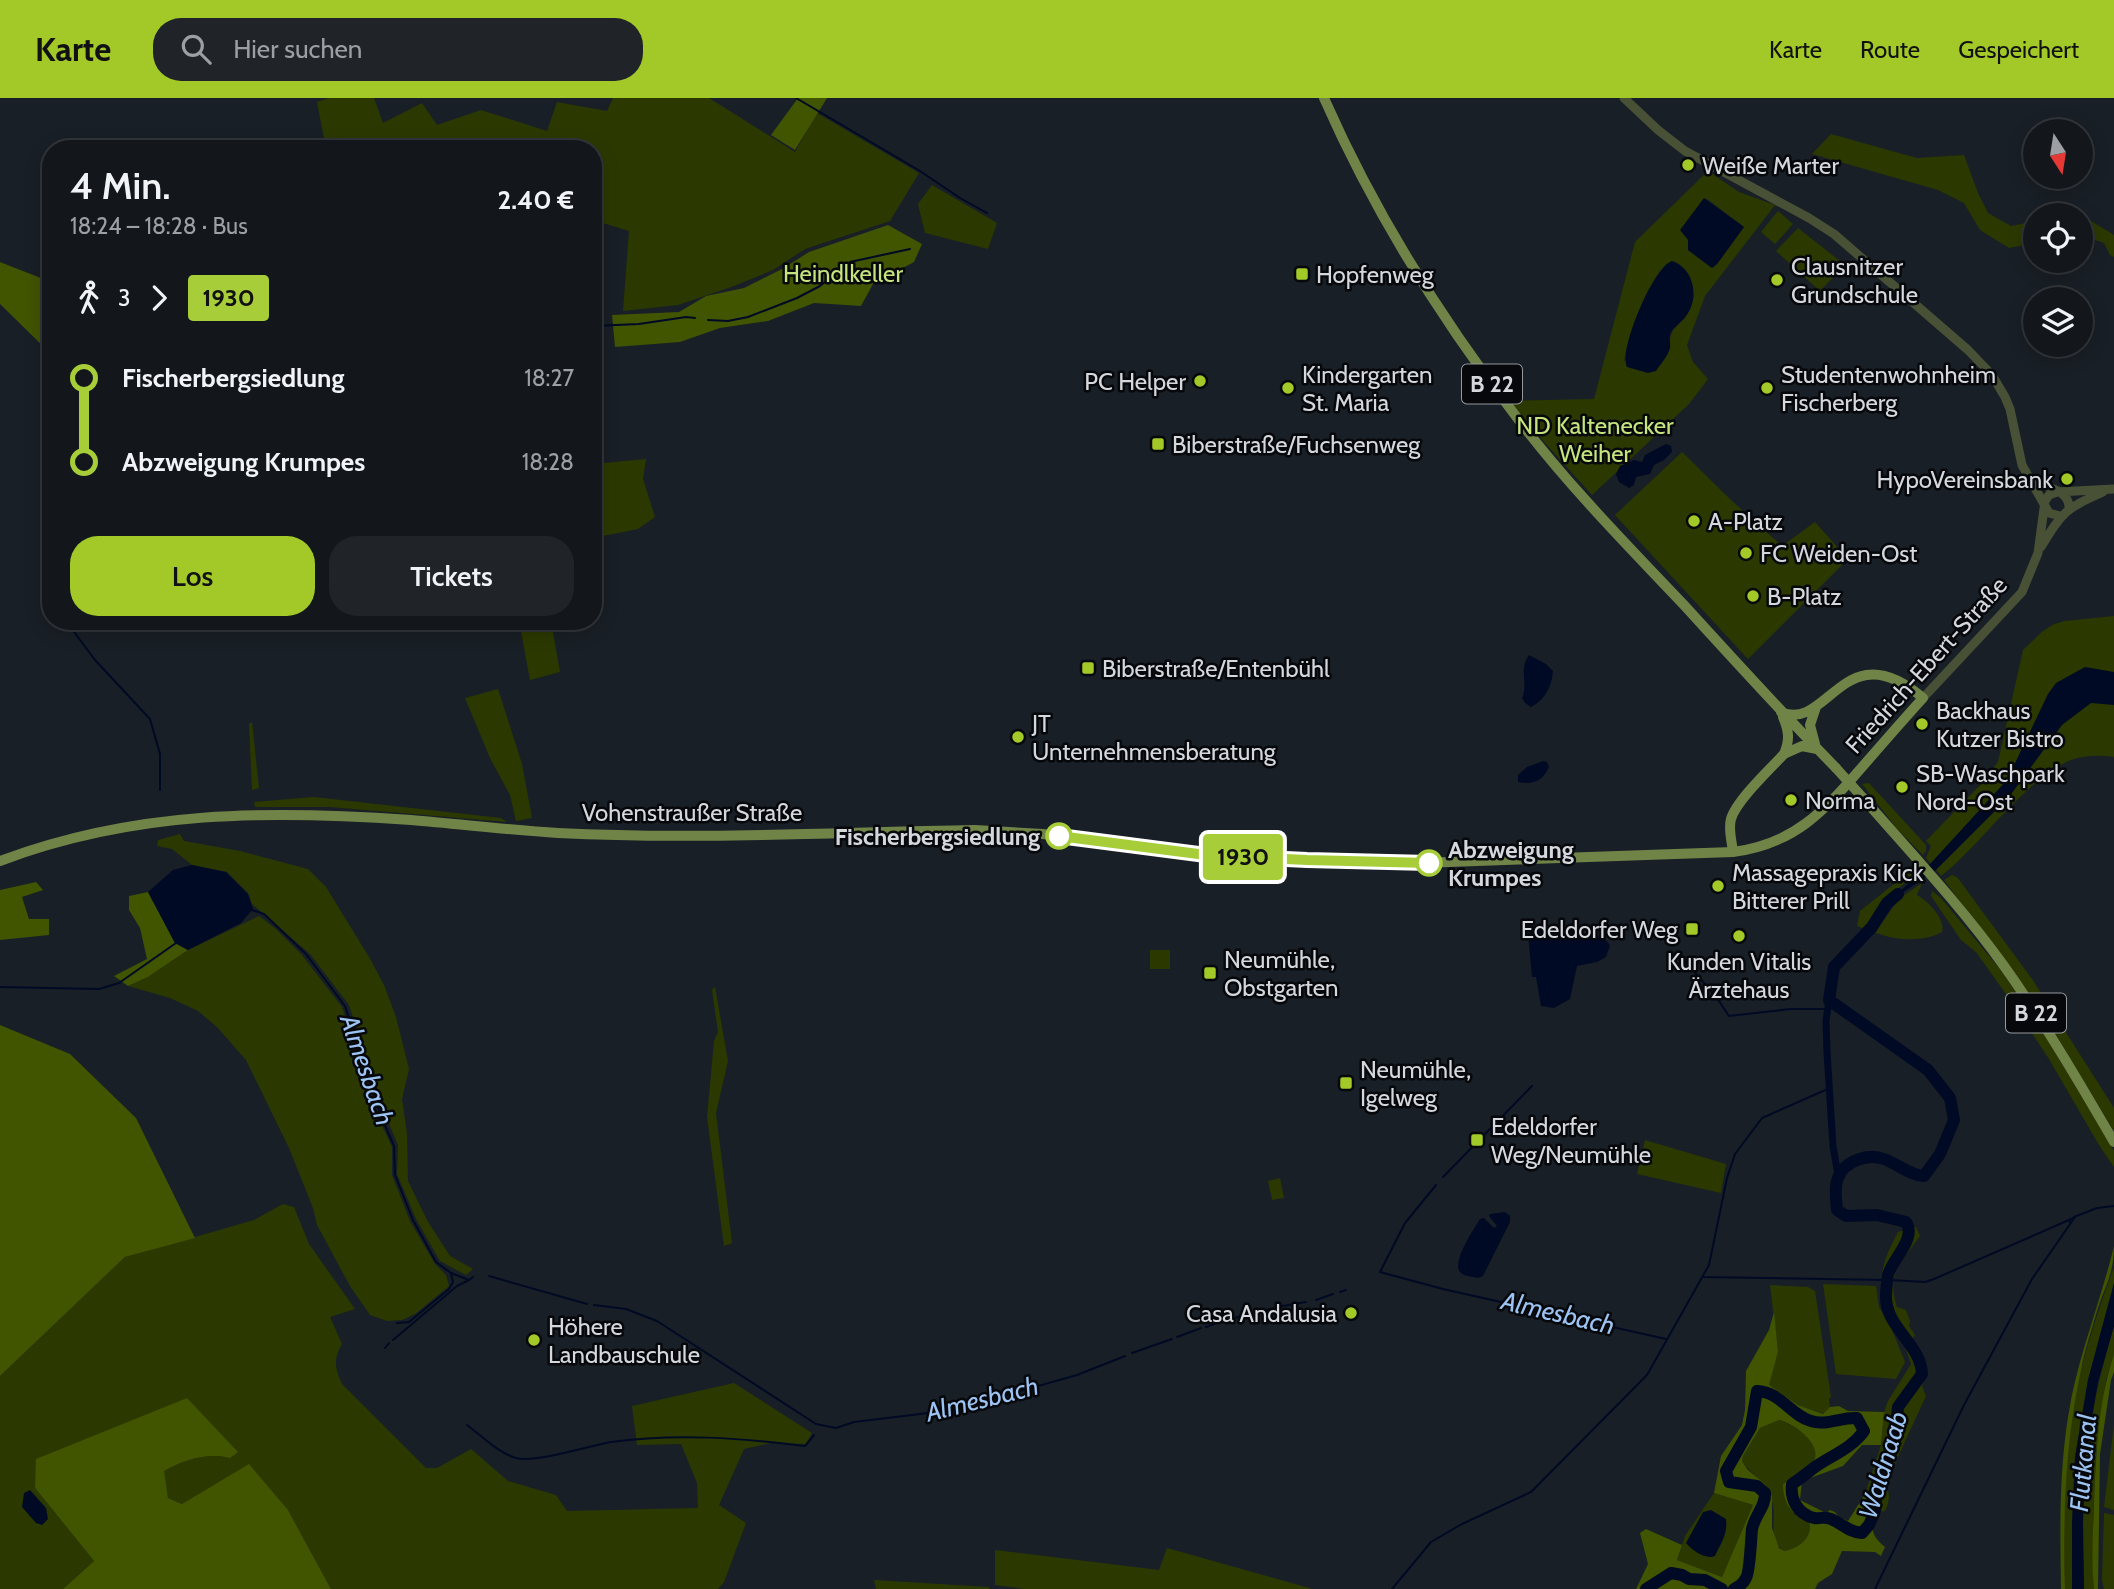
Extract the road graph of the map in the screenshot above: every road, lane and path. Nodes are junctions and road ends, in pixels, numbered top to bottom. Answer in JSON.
{"nodes":[{"id":1,"x":1324,"y":98,"type":"edge"},
{"id":2,"x":1624,"y":98,"type":"edge"},
{"id":3,"x":2032,"y":481,"type":"junction"},
{"id":4,"x":2111,"y":489,"type":"edge"},
{"id":5,"x":2057,"y":492,"type":"junction"},
{"id":6,"x":2045,"y":505,"type":"junction"},
{"id":7,"x":2069,"y":507,"type":"junction"},
{"id":8,"x":2060,"y":516,"type":"junction"},
{"id":9,"x":2038,"y":553,"type":"junction"},
{"id":10,"x":1923,"y":698,"type":"junction"},
{"id":11,"x":1816,"y":707,"type":"junction"},
{"id":12,"x":1780,"y":712,"type":"junction"},
{"id":13,"x":1817,"y":749,"type":"junction"},
{"id":14,"x":1784,"y":754,"type":"junction"},
{"id":15,"x":1835,"y":798,"type":"joint"},
{"id":16,"x":1733,"y":852,"type":"junction"},
{"id":17,"x":0,"y":861,"type":"edge"},
{"id":18,"x":2114,"y":1142,"type":"edge"}],
"edges":[{"from":1,"to":12,"type":"main road","number":"B 22"},
{"from":2,"to":3,"type":"street"},
{"from":3,"to":5,"type":"street"},
{"from":3,"to":6,"type":"street"},
{"from":4,"to":5,"type":"street","name":"Friedrich-Ebert-Straße"},
{"from":4,"to":7,"type":"street","name":"Friedrich-Ebert-Straße"},
{"from":5,"to":6,"type":"street"},
{"from":5,"to":7,"type":"street"},
{"from":6,"to":8,"type":"street"},
{"from":6,"to":9,"type":"street","name":"Friedrich-Ebert-Straße"},
{"from":7,"to":8,"type":"street","name":"Friedrich-Ebert-Straße"},
{"from":8,"to":9,"type":"street","name":"Friedrich-Ebert-Straße"},
{"from":9,"to":10,"type":"street","name":"Friedrich-Ebert-Straße"},
{"from":10,"to":11,"type":"main road"},
{"from":10,"to":15,"type":"main road","name":"Friedrich-Ebert-Straße"},
{"from":11,"to":12,"type":"main road"},
{"from":11,"to":13,"type":"main road"},
{"from":12,"to":13,"type":"main road","number":"B 22"},
{"from":12,"to":14,"type":"main road"},
{"from":13,"to":14,"type":"main road"},
{"from":13,"to":18,"type":"main road","number":"B 22","bridge":true},
{"from":14,"to":16,"type":"main road"},
{"from":15,"to":16,"type":"main road","name":"Vohenstraußer Straße"},
{"from":16,"to":17,"type":"main road","name":"Vohenstraußer Straße"}]}
